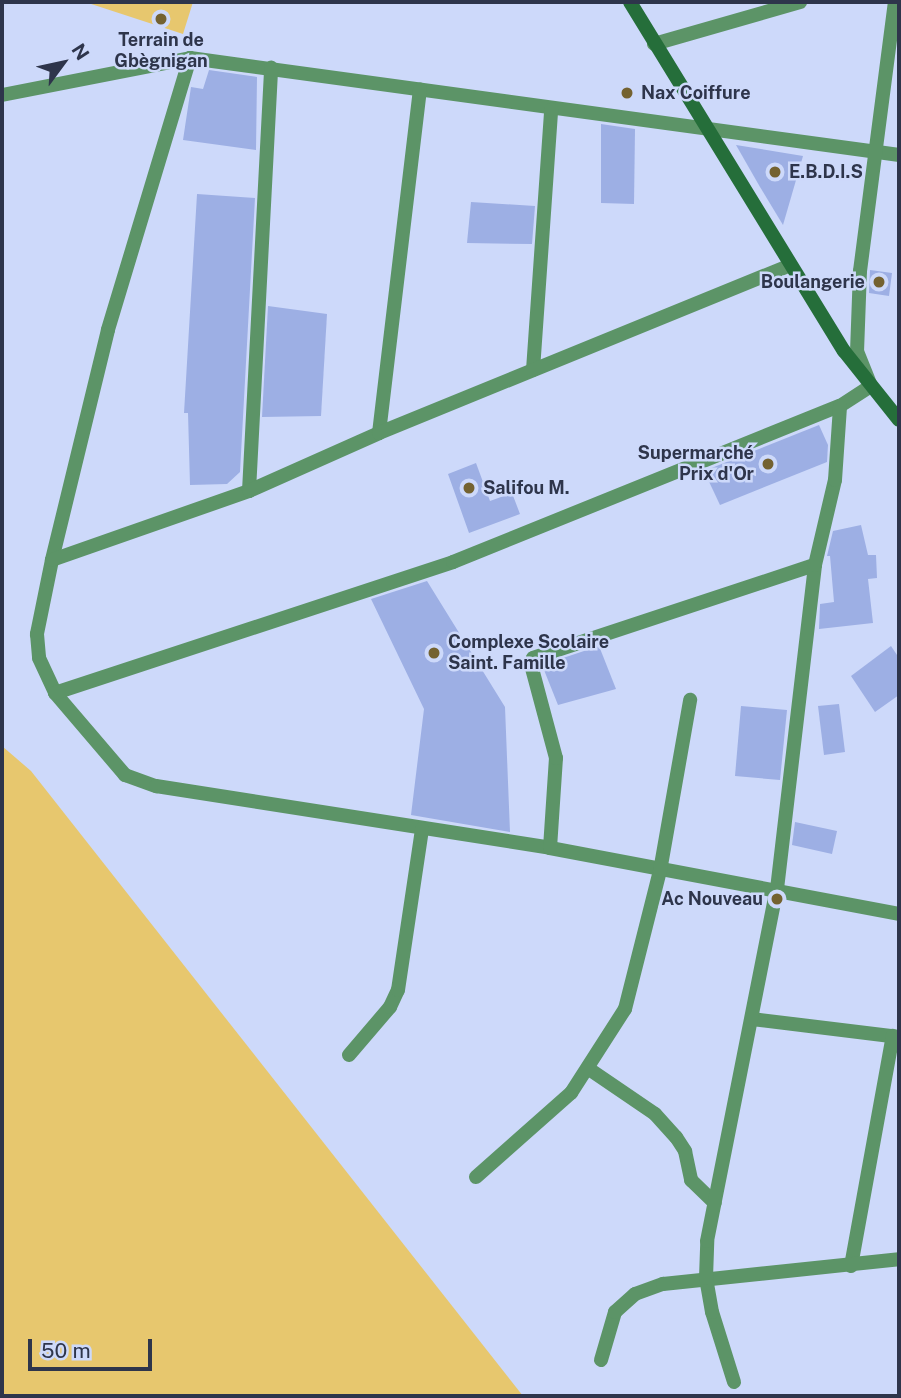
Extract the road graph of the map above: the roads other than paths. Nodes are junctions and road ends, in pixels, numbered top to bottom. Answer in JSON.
{"nodes":[{"id":1,"x":630,"y":2,"type":"edge"},
{"id":2,"x":800,"y":2,"type":"edge"},
{"id":3,"x":895,"y":2,"type":"edge"},
{"id":4,"x":654,"y":44,"type":"junction"},
{"id":5,"x":190,"y":58,"type":"junction"},
{"id":6,"x":271,"y":68,"type":"junction"},
{"id":7,"x":420,"y":89,"type":"junction"},
{"id":8,"x":2,"y":95,"type":"edge"},
{"id":9,"x":551,"y":110,"type":"junction"},
{"id":10,"x":702,"y":124,"type":"junction"},
{"id":11,"x":879,"y":152,"type":"junction"},
{"id":12,"x":899,"y":155,"type":"edge"},
{"id":13,"x":789,"y":265,"type":"junction"},
{"id":14,"x":533,"y":370,"type":"junction"},
{"id":15,"x":871,"y":386,"type":"junction"},
{"id":16,"x":840,"y":405,"type":"junction"},
{"id":17,"x":899,"y":420,"type":"edge"},
{"id":18,"x":379,"y":433,"type":"junction"},
{"id":19,"x":249,"y":491,"type":"junction"},
{"id":20,"x":52,"y":560,"type":"junction"},
{"id":21,"x":815,"y":565,"type":"junction"},
{"id":22,"x":55,"y":693,"type":"junction"},
{"id":23,"x":691,"y":700,"type":"dead end"},
{"id":24,"x":422,"y":829,"type":"junction"},
{"id":25,"x":550,"y":848,"type":"junction"},
{"id":26,"x":660,"y":871,"type":"junction"},
{"id":27,"x":777,"y":888,"type":"junction"},
{"id":28,"x":899,"y":914,"type":"edge"},
{"id":29,"x":752,"y":1019,"type":"junction"},
{"id":30,"x":896,"y":1036,"type":"edge"},
{"id":31,"x":349,"y":1055,"type":"dead end"},
{"id":32,"x":589,"y":1069,"type":"junction"},
{"id":33,"x":476,"y":1177,"type":"dead end"},
{"id":34,"x":715,"y":1203,"type":"junction"},
{"id":35,"x":899,"y":1259,"type":"edge"},
{"id":36,"x":851,"y":1265,"type":"junction"},
{"id":37,"x":706,"y":1278,"type":"junction"},
{"id":38,"x":601,"y":1360,"type":"dead end"},
{"id":39,"x":734,"y":1382,"type":"dead end"}],
"edges":[{"from":1,"to":4,"type":"main road"},
{"from":2,"to":4,"type":"street"},
{"from":3,"to":11,"type":"street"},
{"from":4,"to":10,"type":"main road"},
{"from":5,"to":6,"type":"street"},
{"from":5,"to":8,"type":"street"},
{"from":5,"to":20,"type":"street"},
{"from":6,"to":7,"type":"street"},
{"from":6,"to":19,"type":"street"},
{"from":7,"to":9,"type":"street"},
{"from":7,"to":18,"type":"street"},
{"from":9,"to":10,"type":"street"},
{"from":9,"to":14,"type":"street"},
{"from":10,"to":11,"type":"street"},
{"from":10,"to":13,"type":"main road"},
{"from":11,"to":12,"type":"street"},
{"from":11,"to":15,"type":"street"},
{"from":13,"to":14,"type":"street"},
{"from":13,"to":15,"type":"main road"},
{"from":14,"to":18,"type":"street"},
{"from":15,"to":16,"type":"street"},
{"from":15,"to":17,"type":"main road"},
{"from":16,"to":21,"type":"street"},
{"from":16,"to":22,"type":"street"},
{"from":18,"to":19,"type":"street"},
{"from":19,"to":20,"type":"street"},
{"from":20,"to":22,"type":"street"},
{"from":21,"to":25,"type":"street"},
{"from":21,"to":27,"type":"street"},
{"from":22,"to":24,"type":"street"},
{"from":23,"to":26,"type":"street"},
{"from":24,"to":25,"type":"street"},
{"from":24,"to":31,"type":"street"},
{"from":25,"to":26,"type":"street"},
{"from":26,"to":27,"type":"street"},
{"from":26,"to":32,"type":"street"},
{"from":27,"to":28,"type":"street"},
{"from":27,"to":29,"type":"street"},
{"from":29,"to":30,"type":"street"},
{"from":29,"to":34,"type":"street"},
{"from":30,"to":36,"type":"street"},
{"from":32,"to":33,"type":"street"},
{"from":32,"to":34,"type":"street"},
{"from":34,"to":37,"type":"street"},
{"from":35,"to":36,"type":"street"},
{"from":36,"to":37,"type":"street"},
{"from":37,"to":38,"type":"street"},
{"from":37,"to":39,"type":"street"}]}
